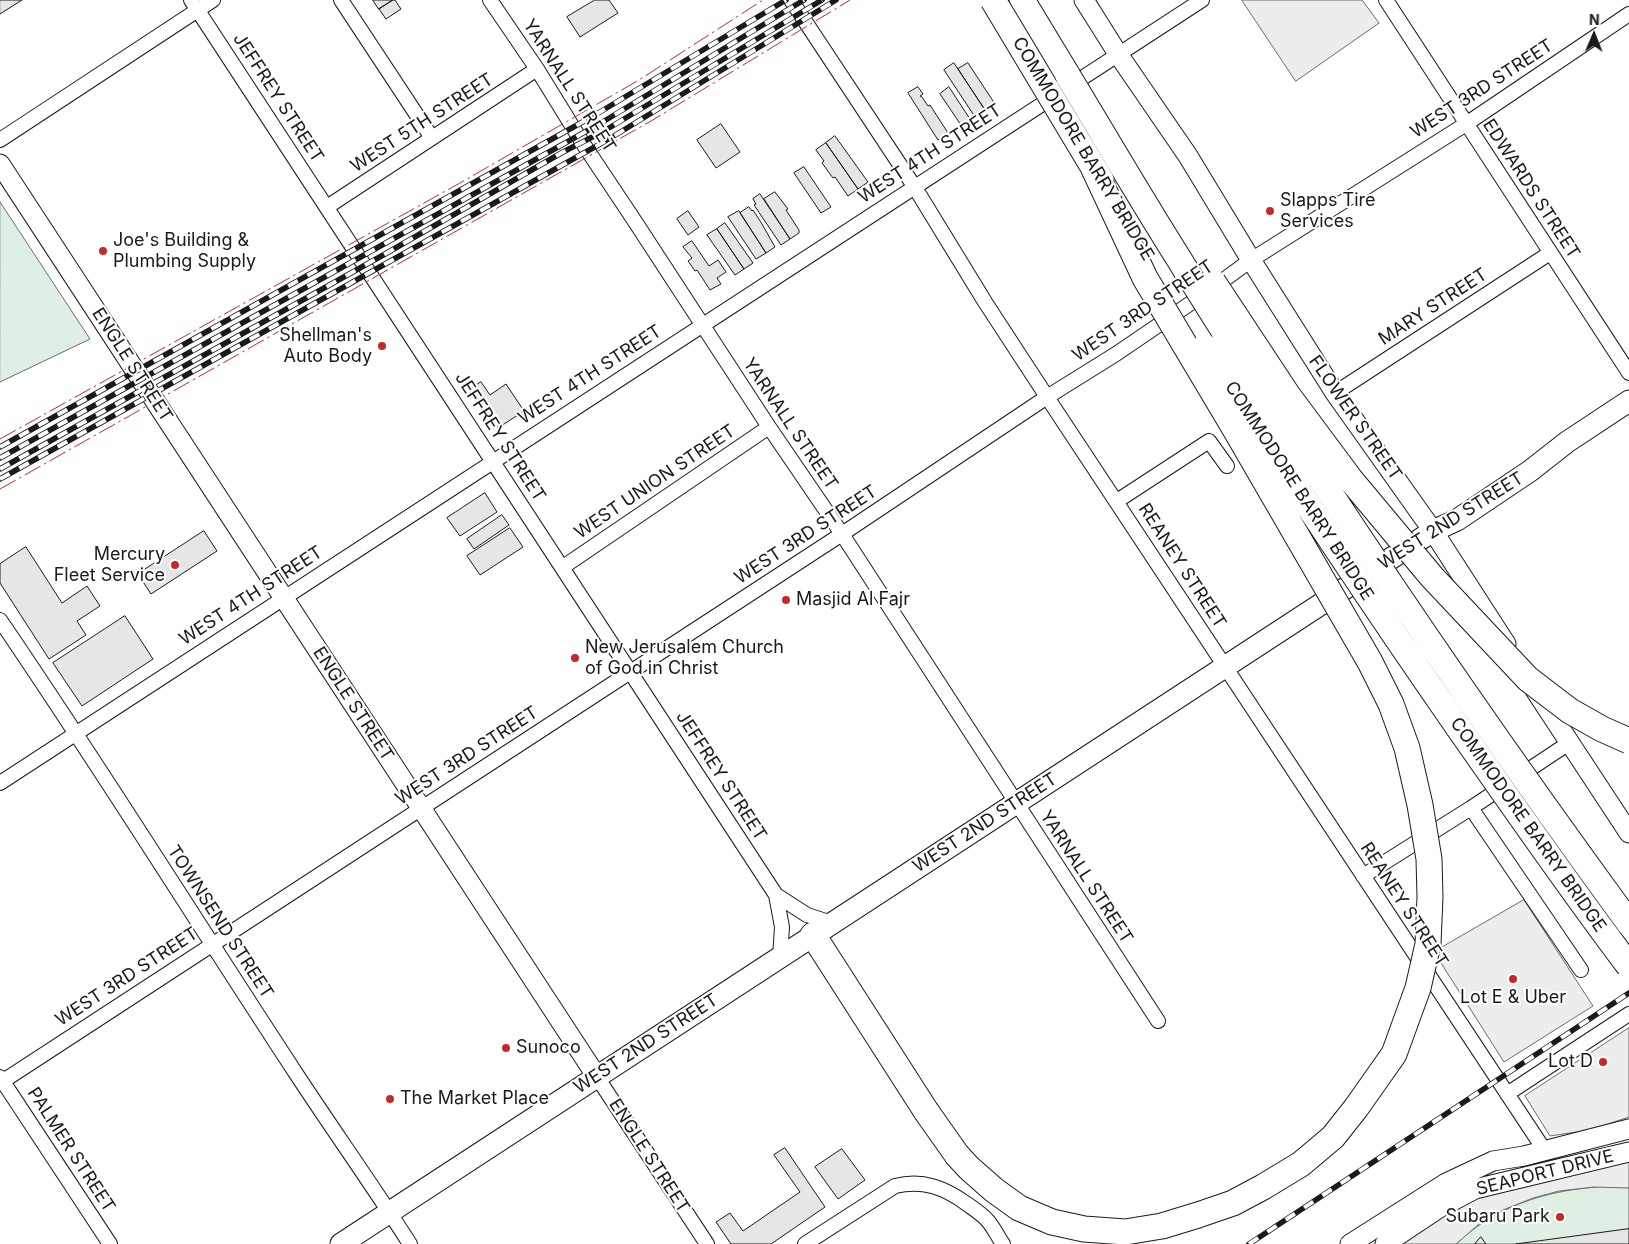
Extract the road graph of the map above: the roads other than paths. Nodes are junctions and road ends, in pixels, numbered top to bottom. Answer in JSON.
{"nodes":[{"id":1,"x":213,"y":0,"type":"edge"},
{"id":2,"x":341,"y":0,"type":"edge"},
{"id":3,"x":490,"y":0,"type":"edge"},
{"id":4,"x":791,"y":0,"type":"edge"},
{"id":5,"x":993,"y":0,"type":"edge"},
{"id":6,"x":1022,"y":0,"type":"edge"},
{"id":7,"x":1084,"y":0,"type":"edge"},
{"id":8,"x":1202,"y":0,"type":"edge"},
{"id":9,"x":1386,"y":0,"type":"edge"},
{"id":10,"x":195,"y":5,"type":"edge"},
{"id":11,"x":1629,"y":14,"type":"edge"},
{"id":12,"x":1118,"y":54,"type":"junction"},
{"id":13,"x":537,"y":69,"type":"junction"},
{"id":14,"x":1068,"y":76,"type":"junction"},
{"id":15,"x":1466,"y":124,"type":"junction"},
{"id":16,"x":432,"y":138,"type":"junction"},
{"id":17,"x":0,"y":140,"type":"edge"},
{"id":18,"x":0,"y":164,"type":"edge"},
{"id":19,"x":1093,"y":167,"type":"junction"},
{"id":20,"x":914,"y":186,"type":"junction"},
{"id":21,"x":327,"y":207,"type":"junction"},
{"id":22,"x":1550,"y":253,"type":"junction"},
{"id":23,"x":1251,"y":260,"type":"junction"},
{"id":24,"x":702,"y":325,"type":"junction"},
{"id":25,"x":1629,"y":373,"type":"edge"},
{"id":26,"x":1336,"y":393,"type":"junction"},
{"id":27,"x":1047,"y":397,"type":"junction"},
{"id":28,"x":1629,"y":401,"type":"edge"},
{"id":29,"x":769,"y":427,"type":"junction"},
{"id":30,"x":493,"y":461,"type":"junction"},
{"id":31,"x":1227,"y":466,"type":"dead end"},
{"id":32,"x":1117,"y":502,"type":"junction"},
{"id":33,"x":1434,"y":531,"type":"junction"},
{"id":34,"x":842,"y":534,"type":"junction"},
{"id":35,"x":563,"y":567,"type":"junction"},
{"id":36,"x":284,"y":598,"type":"junction"},
{"id":37,"x":0,"y":620,"type":"edge"},
{"id":38,"x":1226,"y":667,"type":"junction"},
{"id":39,"x":631,"y":672,"type":"junction"},
{"id":40,"x":77,"y":732,"type":"junction"},
{"id":41,"x":1629,"y":741,"type":"edge"},
{"id":42,"x":1569,"y":743,"type":"junction"},
{"id":43,"x":0,"y":783,"type":"edge"},
{"id":44,"x":1016,"y":803,"type":"junction"},
{"id":45,"x":421,"y":808,"type":"junction"},
{"id":46,"x":1471,"y":808,"type":"junction"},
{"id":47,"x":1629,"y":833,"type":"edge"},
{"id":48,"x":1363,"y":876,"type":"junction"},
{"id":49,"x":776,"y":894,"type":"junction"},
{"id":50,"x":1629,"y":922,"type":"edge"},
{"id":51,"x":822,"y":929,"type":"junction"},
{"id":52,"x":213,"y":944,"type":"junction"},
{"id":53,"x":780,"y":957,"type":"junction"},
{"id":54,"x":1629,"y":966,"type":"edge"},
{"id":55,"x":1581,"y":970,"type":"dead end"},
{"id":56,"x":1629,"y":1014,"type":"edge"},
{"id":57,"x":1158,"y":1021,"type":"dead end"},
{"id":58,"x":597,"y":1077,"type":"junction"},
{"id":59,"x":1,"y":1080,"type":"edge"},
{"id":60,"x":1506,"y":1094,"type":"junction"},
{"id":61,"x":1629,"y":1129,"type":"edge"},
{"id":62,"x":1545,"y":1151,"type":"junction"},
{"id":63,"x":1629,"y":1152,"type":"edge"},
{"id":64,"x":390,"y":1212,"type":"junction"},
{"id":65,"x":110,"y":1244,"type":"edge"},
{"id":66,"x":341,"y":1244,"type":"edge"},
{"id":67,"x":410,"y":1244,"type":"edge"},
{"id":68,"x":707,"y":1244,"type":"edge"},
{"id":69,"x":806,"y":1244,"type":"edge"},
{"id":70,"x":1003,"y":1244,"type":"edge"},
{"id":71,"x":1350,"y":1244,"type":"edge"},
{"id":72,"x":1385,"y":1244,"type":"edge"}],
"edges":[{"from":1,"to":10,"type":"street"},
{"from":2,"to":16,"type":"street"},
{"from":3,"to":13,"type":"street","name":"YARNALL STREET"},
{"from":4,"to":20,"type":"street","name":"REANEY STREET"},
{"from":5,"to":19,"type":"highway","name":"COMMODORE BARRY BRIDGE","bridge":true},
{"from":6,"to":14,"type":"highway","name":"COMMODORE BARRY BRIDGE"},
{"from":7,"to":12,"type":"street","name":"FLOWER STREET"},
{"from":8,"to":12,"type":"street","name":"WEST 4TH STREET"},
{"from":9,"to":15,"type":"street","name":"EDWARDS STREET"},
{"from":10,"to":17,"type":"street"},
{"from":10,"to":21,"type":"street","name":"JEFFREY STREET"},
{"from":11,"to":15,"type":"street","name":"WEST 3RD STREET"},
{"from":12,"to":20,"type":"street","name":"WEST 4TH STREET"},
{"from":12,"to":23,"type":"street","name":"FLOWER STREET"},
{"from":13,"to":16,"type":"street","name":"WEST 5TH STREET"},
{"from":13,"to":24,"type":"street","name":"YARNALL STREET"},
{"from":14,"to":41,"type":"highway","bridge":true},
{"from":14,"to":50,"type":"highway","name":"COMMODORE BARRY BRIDGE","bridge":true},
{"from":15,"to":22,"type":"street","name":"EDWARDS STREET"},
{"from":15,"to":23,"type":"street","name":"WEST 3RD STREET"},
{"from":16,"to":21,"type":"street","name":"WEST 5TH STREET"},
{"from":18,"to":36,"type":"street","name":"ENGLE STREET"},
{"from":19,"to":51,"type":"highway","bridge":true},
{"from":19,"to":54,"type":"highway","name":"COMMODORE BARRY BRIDGE","bridge":true},
{"from":20,"to":24,"type":"street","name":"WEST 4TH STREET"},
{"from":20,"to":27,"type":"street","name":"REANEY STREET"},
{"from":21,"to":30,"type":"street","name":"JEFFREY STREET"},
{"from":22,"to":25,"type":"street","name":"EDWARDS STREET"},
{"from":22,"to":26,"type":"street","name":"MARY STREET"},
{"from":23,"to":26,"type":"street","name":"FLOWER STREET"},
{"from":23,"to":27,"type":"street","name":"WEST 3RD STREET"},
{"from":24,"to":29,"type":"street","name":"YARNALL STREET"},
{"from":24,"to":30,"type":"street","name":"WEST 4TH STREET"},
{"from":26,"to":33,"type":"street","name":"FLOWER STREET"},
{"from":27,"to":32,"type":"street","name":"REANEY STREET"},
{"from":27,"to":34,"type":"street","name":"WEST 3RD STREET"},
{"from":28,"to":33,"type":"main road","name":"WEST 2ND STREET"},
{"from":29,"to":34,"type":"street","name":"YARNALL STREET"},
{"from":29,"to":35,"type":"street","name":"WEST UNION STREET"},
{"from":30,"to":35,"type":"street","name":"JEFFREY STREET"},
{"from":30,"to":36,"type":"street","name":"WEST 4TH STREET"},
{"from":31,"to":32,"type":"street"},
{"from":32,"to":38,"type":"street","name":"REANEY STREET"},
{"from":33,"to":38,"type":"main road","name":"WEST 2ND STREET"},
{"from":33,"to":42,"type":"street","name":"FLOWER STREET"},
{"from":34,"to":39,"type":"street","name":"WEST 3RD STREET"},
{"from":34,"to":44,"type":"street","name":"YARNALL STREET"},
{"from":35,"to":39,"type":"street","name":"JEFFREY STREET"},
{"from":36,"to":40,"type":"street","name":"WEST 4TH STREET"},
{"from":36,"to":45,"type":"street","name":"ENGLE STREET"},
{"from":37,"to":40,"type":"street","name":"TOWNSEND STREET"},
{"from":38,"to":44,"type":"main road","name":"WEST 2ND STREET"},
{"from":38,"to":48,"type":"street","name":"REANEY STREET"},
{"from":39,"to":45,"type":"street","name":"WEST 3RD STREET"},
{"from":39,"to":49,"type":"street","name":"JEFFREY STREET"},
{"from":40,"to":43,"type":"street","name":"WEST 4TH STREET"},
{"from":40,"to":52,"type":"street","name":"TOWNSEND STREET"},
{"from":42,"to":46,"type":"street"},
{"from":42,"to":47,"type":"street","name":"FLOWER STREET"},
{"from":44,"to":51,"type":"main road","name":"WEST 2ND STREET"},
{"from":44,"to":57,"type":"street","name":"YARNALL STREET"},
{"from":45,"to":52,"type":"street","name":"WEST 3RD STREET"},
{"from":45,"to":58,"type":"street","name":"ENGLE STREET"},
{"from":46,"to":48,"type":"street"},
{"from":46,"to":55,"type":"street"},
{"from":48,"to":60,"type":"street","name":"REANEY STREET"},
{"from":49,"to":51,"type":"street"},
{"from":49,"to":53,"type":"street"},
{"from":51,"to":53,"type":"main road","name":"WEST 2ND STREET"},
{"from":52,"to":59,"type":"street","name":"WEST 3RD STREET"},
{"from":52,"to":64,"type":"street","name":"TOWNSEND STREET"},
{"from":53,"to":58,"type":"main road","name":"WEST 2ND STREET"},
{"from":56,"to":60,"type":"street"},
{"from":58,"to":64,"type":"main road","name":"WEST 2ND STREET"},
{"from":58,"to":68,"type":"street","name":"ENGLE STREET"},
{"from":59,"to":65,"type":"street","name":"PALMER STREET"},
{"from":60,"to":62,"type":"street","name":"REANEY STREET"},
{"from":61,"to":62,"type":"street","name":"SEAPORT DRIVE"},
{"from":62,"to":71,"type":"street","name":"SEAPORT DRIVE"},
{"from":63,"to":72,"type":"street","name":"SEAPORT DRIVE"},
{"from":64,"to":66,"type":"main road","name":"WEST 2ND STREET"},
{"from":64,"to":67,"type":"street","name":"TOWNSEND STREET"},
{"from":69,"to":70,"type":"street"}]}
